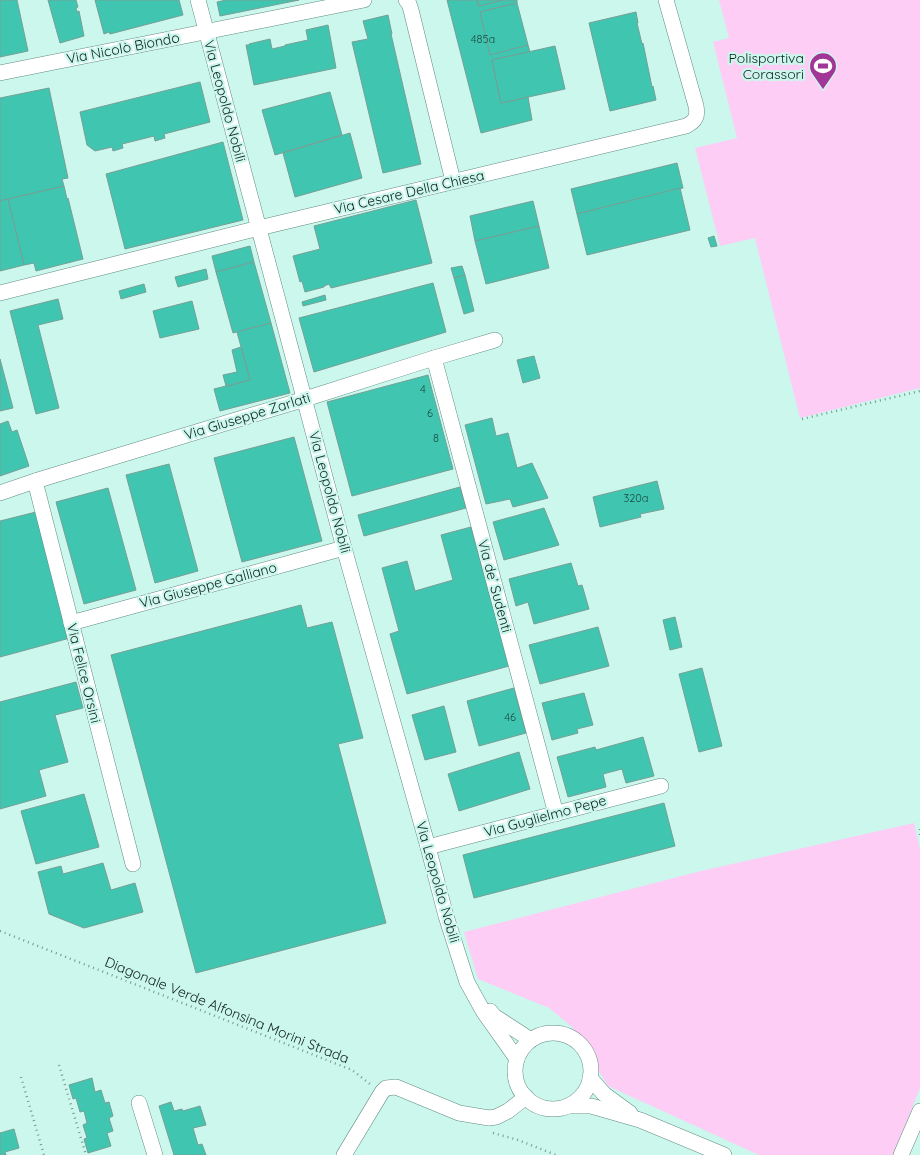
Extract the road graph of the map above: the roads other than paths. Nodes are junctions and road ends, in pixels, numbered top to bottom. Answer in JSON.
{"nodes":[{"id":1,"x":198,"y":0,"type":"edge"},
{"id":2,"x":364,"y":0,"type":"edge"},
{"id":3,"x":406,"y":0,"type":"edge"},
{"id":4,"x":666,"y":0,"type":"edge"},
{"id":5,"x":206,"y":32,"type":"junction"},
{"id":6,"x":0,"y":73,"type":"edge"},
{"id":7,"x":453,"y":182,"type":"junction"},
{"id":8,"x":259,"y":228,"type":"junction"},
{"id":9,"x":0,"y":293,"type":"edge"},
{"id":10,"x":495,"y":340,"type":"dead end"},
{"id":11,"x":434,"y":358,"type":"junction"},
{"id":12,"x":305,"y":399,"type":"junction"},
{"id":13,"x":35,"y":481,"type":"junction"},
{"id":14,"x":0,"y":493,"type":"edge"},
{"id":15,"x":344,"y":548,"type":"junction"},
{"id":16,"x":72,"y":623,"type":"junction"},
{"id":17,"x":661,"y":786,"type":"dead end"},
{"id":18,"x":556,"y":814,"type":"junction"},
{"id":19,"x":428,"y":847,"type":"junction"},
{"id":20,"x":133,"y":864,"type":"dead end"},
{"id":21,"x":467,"y":982,"type":"junction"},
{"id":22,"x":531,"y":1040,"type":"junction"},
{"id":23,"x":517,"y":1059,"type":"junction"},
{"id":24,"x":590,"y":1078,"type":"junction"},
{"id":25,"x":526,"y":1097,"type":"junction"},
{"id":26,"x":139,"y":1103,"type":"dead end"},
{"id":27,"x":568,"y":1106,"type":"junction"},
{"id":28,"x":920,"y":1111,"type":"edge"},
{"id":29,"x":640,"y":1120,"type":"junction"},
{"id":30,"x":155,"y":1155,"type":"edge"},
{"id":31,"x":344,"y":1155,"type":"edge"},
{"id":32,"x":724,"y":1155,"type":"edge"},
{"id":33,"x":901,"y":1155,"type":"edge"}],
"edges":[{"from":1,"to":5,"type":"street","name":"Via Leopoldo Nobili"},
{"from":2,"to":5,"type":"street","name":"Via Nicolò Biondo"},
{"from":3,"to":7,"type":"street"},
{"from":4,"to":7,"type":"street","name":"Via Cesare Della Chiesa"},
{"from":5,"to":6,"type":"street","name":"Via Nicolò Biondo"},
{"from":5,"to":8,"type":"street","name":"Via Leopoldo Nobili"},
{"from":7,"to":8,"type":"street","name":"Via Cesare Della Chiesa"},
{"from":8,"to":9,"type":"street","name":"Via Cesare Della Chiesa"},
{"from":8,"to":12,"type":"street","name":"Via Leopoldo Nobili"},
{"from":10,"to":11,"type":"street","name":"Via Giuseppe Zarlati"},
{"from":11,"to":12,"type":"street","name":"Via Giuseppe Zarlati"},
{"from":11,"to":18,"type":"street","name":"Via de’ Sudenti"},
{"from":12,"to":13,"type":"street","name":"Via Giuseppe Zarlati"},
{"from":12,"to":15,"type":"street","name":"Via Leopoldo Nobili"},
{"from":13,"to":14,"type":"street","name":"Via Giuseppe Zarlati"},
{"from":13,"to":16,"type":"street","name":"Via Felice Orsini"},
{"from":15,"to":16,"type":"street","name":"Via Giuseppe Galliano"},
{"from":15,"to":19,"type":"street","name":"Via Leopoldo Nobili"},
{"from":16,"to":20,"type":"street","name":"Via Felice Orsini"},
{"from":17,"to":18,"type":"street","name":"Via Guglielmo Pepe"},
{"from":18,"to":19,"type":"street","name":"Via Guglielmo Pepe"},
{"from":19,"to":21,"type":"street","name":"Via Leopoldo Nobili"},
{"from":21,"to":22,"type":"street","name":"Via Leopoldo Nobili"},
{"from":21,"to":23,"type":"street","name":"Via Leopoldo Nobili"},
{"from":22,"to":23,"type":"street"},
{"from":22,"to":24,"type":"street"},
{"from":23,"to":25,"type":"street"},
{"from":24,"to":27,"type":"street"},
{"from":24,"to":29,"type":"street"},
{"from":25,"to":27,"type":"street"},
{"from":25,"to":31,"type":"street"},
{"from":26,"to":30,"type":"street"},
{"from":27,"to":29,"type":"street"},
{"from":28,"to":33,"type":"street"},
{"from":29,"to":32,"type":"street"}]}
